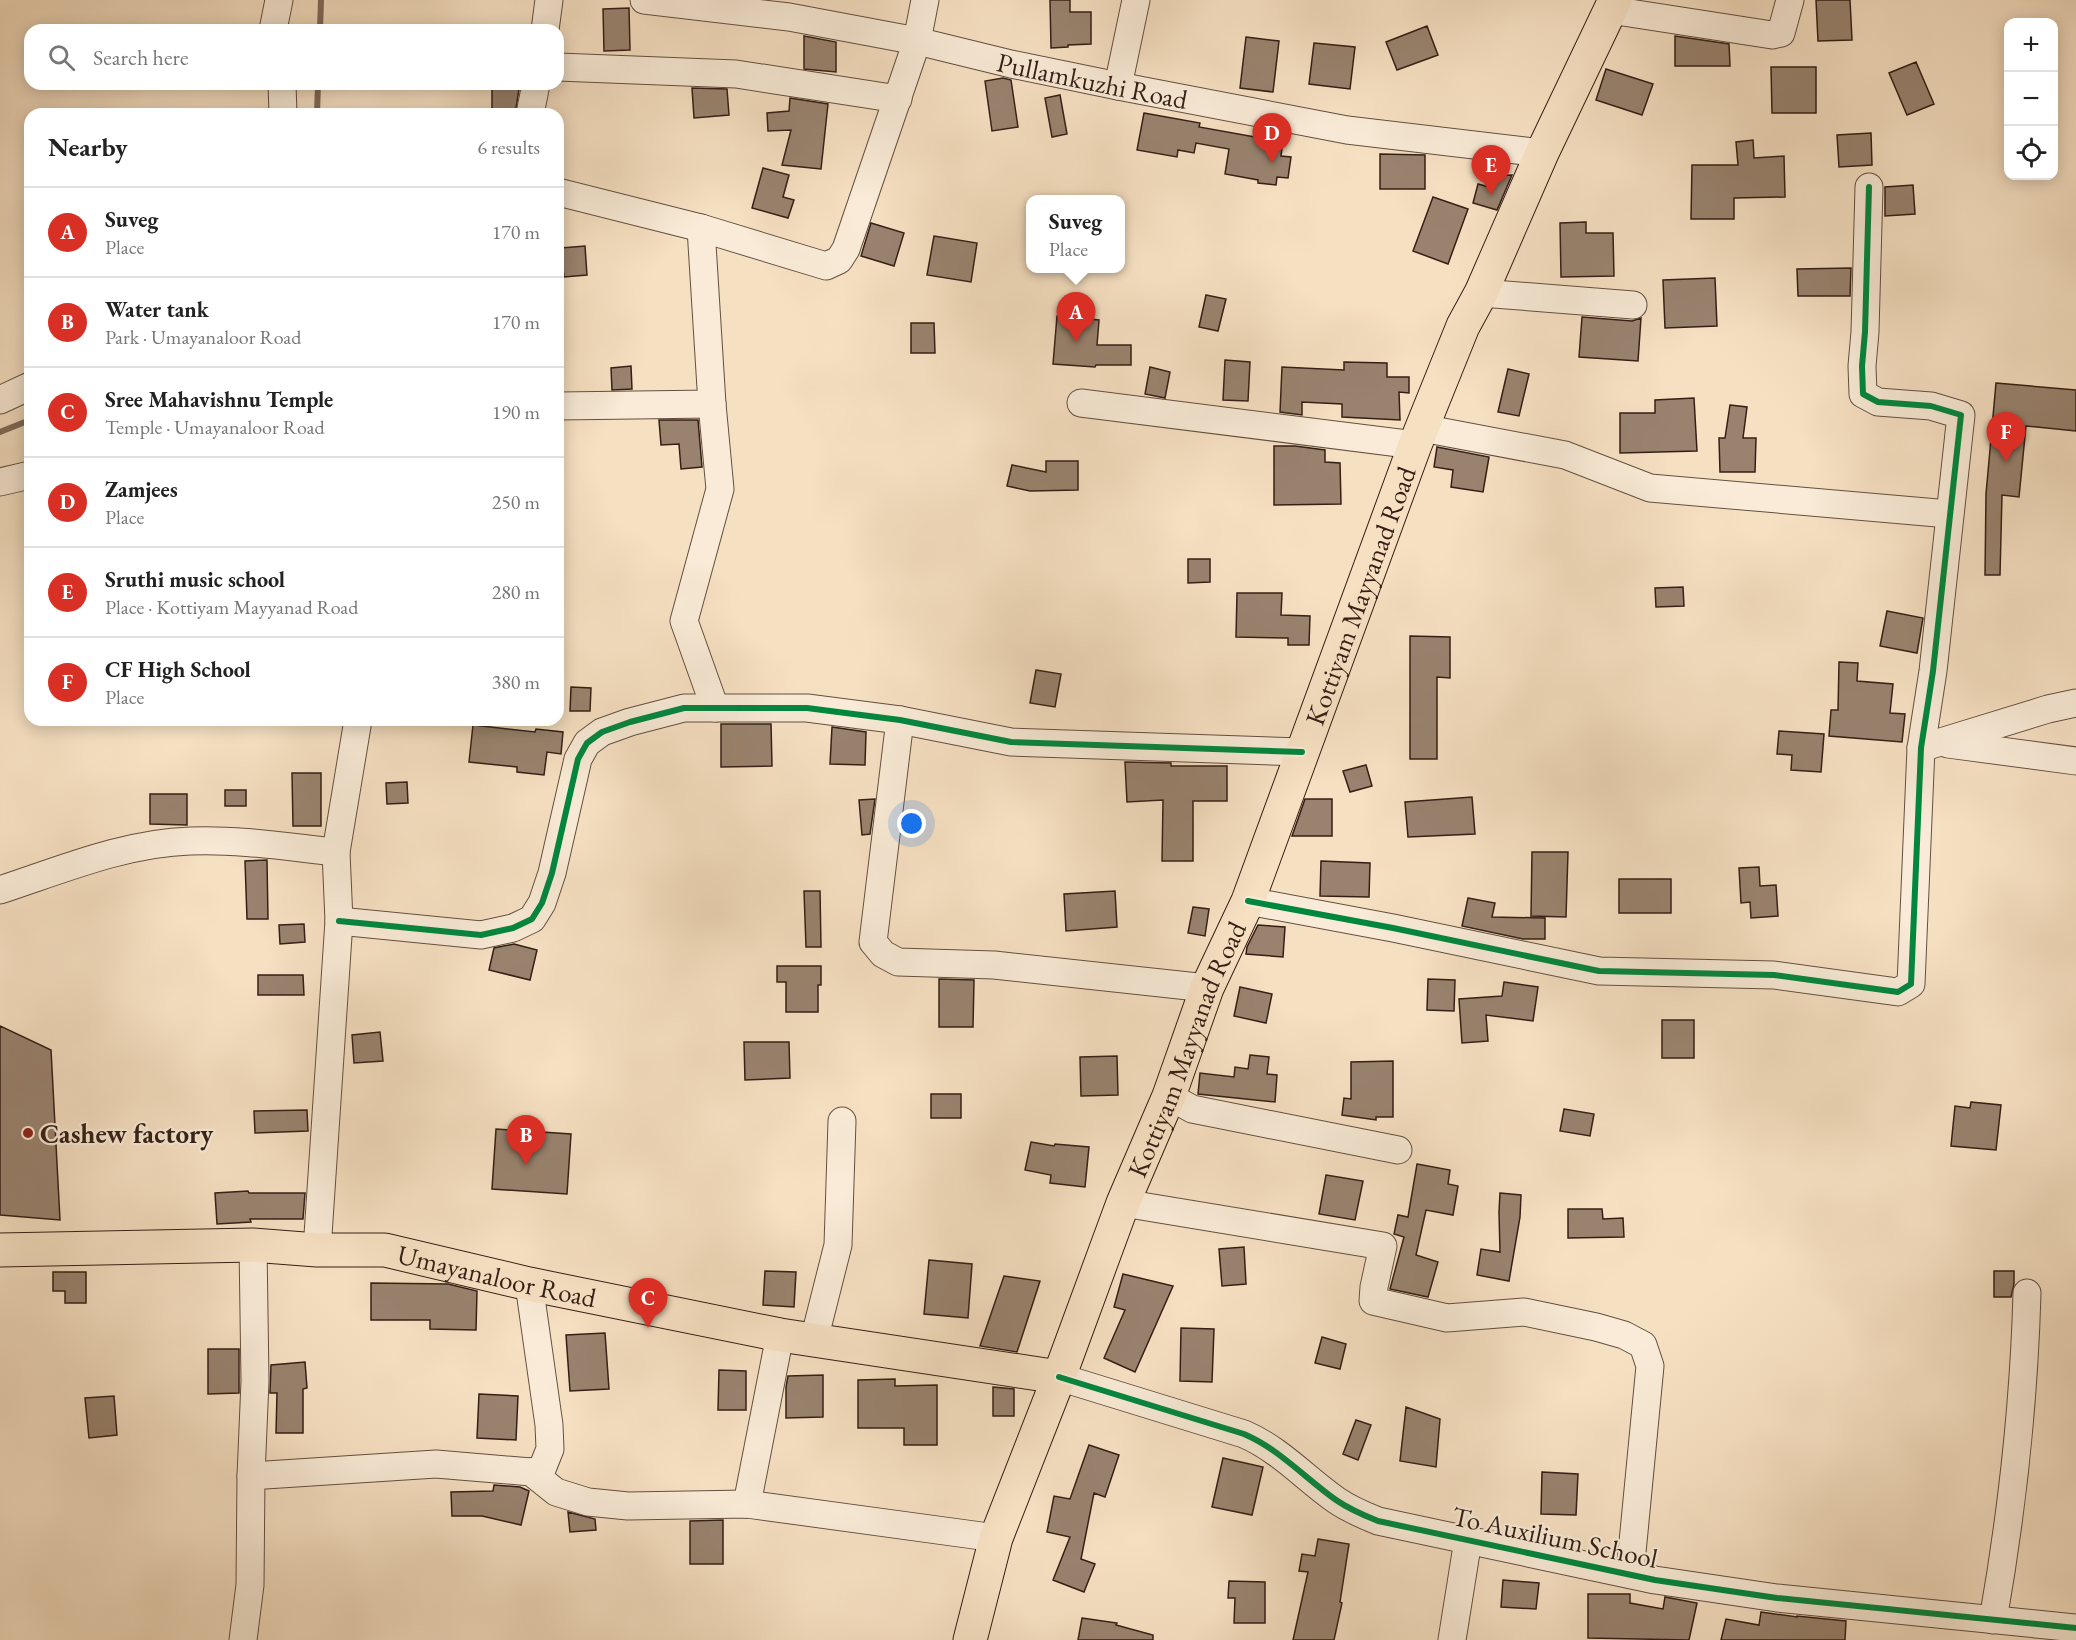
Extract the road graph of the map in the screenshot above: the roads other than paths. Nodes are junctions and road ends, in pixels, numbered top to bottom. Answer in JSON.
{"nodes":[{"id":1,"x":279,"y":0,"type":"edge"},
{"id":2,"x":549,"y":0,"type":"edge"},
{"id":3,"x":644,"y":0,"type":"edge"},
{"id":4,"x":925,"y":0,"type":"edge"},
{"id":5,"x":1136,"y":0,"type":"edge"},
{"id":6,"x":1790,"y":0,"type":"edge"},
{"id":7,"x":1613,"y":5,"type":"edge"},
{"id":8,"x":274,"y":24,"type":"edge"},
{"id":9,"x":546,"y":24,"type":"edge"},
{"id":10,"x":917,"y":41,"type":"junction"},
{"id":11,"x":564,"y":67,"type":"edge"},
{"id":12,"x":1118,"y":86,"type":"junction"},
{"id":13,"x":283,"y":90,"type":"edge"},
{"id":14,"x":535,"y":90,"type":"edge"},
{"id":15,"x":898,"y":99,"type":"junction"},
{"id":16,"x":283,"y":108,"type":"edge"},
{"id":17,"x":531,"y":108,"type":"edge"},
{"id":18,"x":1542,"y":153,"type":"junction"},
{"id":19,"x":1869,"y":187,"type":"dead end"},
{"id":20,"x":564,"y":194,"type":"edge"},
{"id":21,"x":700,"y":228,"type":"junction"},
{"id":22,"x":1481,"y":293,"type":"junction"},
{"id":23,"x":1634,"y":305,"type":"dead end"},
{"id":24,"x":24,"y":389,"type":"edge"},
{"id":25,"x":0,"y":400,"type":"edge"},
{"id":26,"x":1081,"y":403,"type":"dead end"},
{"id":27,"x":712,"y":404,"type":"junction"},
{"id":28,"x":564,"y":405,"type":"edge"},
{"id":29,"x":1418,"y":437,"type":"junction"},
{"id":30,"x":24,"y":476,"type":"edge"},
{"id":31,"x":0,"y":482,"type":"edge"},
{"id":32,"x":1949,"y":514,"type":"junction"},
{"id":33,"x":2076,"y":703,"type":"edge"},
{"id":34,"x":715,"y":708,"type":"junction"},
{"id":35,"x":900,"y":720,"type":"junction"},
{"id":36,"x":357,"y":726,"type":"edge"},
{"id":37,"x":1930,"y":745,"type":"junction"},
{"id":38,"x":1302,"y":752,"type":"junction"},
{"id":39,"x":2076,"y":761,"type":"edge"},
{"id":40,"x":336,"y":852,"type":"junction"},
{"id":41,"x":0,"y":890,"type":"edge"},
{"id":42,"x":1248,"y":901,"type":"junction"},
{"id":43,"x":339,"y":921,"type":"junction"},
{"id":44,"x":1208,"y":988,"type":"junction"},
{"id":45,"x":1169,"y":1096,"type":"junction"},
{"id":46,"x":842,"y":1121,"type":"dead end"},
{"id":47,"x":1398,"y":1150,"type":"dead end"},
{"id":48,"x":1123,"y":1203,"type":"junction"},
{"id":49,"x":253,"y":1245,"type":"junction"},
{"id":50,"x":0,"y":1250,"type":"edge"},
{"id":51,"x":317,"y":1250,"type":"junction"},
{"id":52,"x":529,"y":1284,"type":"junction"},
{"id":53,"x":2028,"y":1293,"type":"dead end"},
{"id":54,"x":780,"y":1335,"type":"junction"},
{"id":55,"x":814,"y":1340,"type":"junction"},
{"id":56,"x":1059,"y":1377,"type":"junction"},
{"id":57,"x":531,"y":1472,"type":"junction"},
{"id":58,"x":251,"y":1476,"type":"junction"},
{"id":59,"x":747,"y":1504,"type":"junction"},
{"id":60,"x":996,"y":1539,"type":"junction"},
{"id":61,"x":1468,"y":1540,"type":"junction"},
{"id":62,"x":1630,"y":1573,"type":"junction"},
{"id":63,"x":1993,"y":1620,"type":"junction"},
{"id":64,"x":2076,"y":1628,"type":"edge"},
{"id":65,"x":243,"y":1640,"type":"edge"},
{"id":66,"x":970,"y":1640,"type":"edge"},
{"id":67,"x":1452,"y":1640,"type":"edge"}],
"edges":[{"from":1,"to":8,"type":"street"},
{"from":2,"to":9,"type":"street"},
{"from":3,"to":10,"type":"street","name":"Pullamkuzhi Road"},
{"from":4,"to":10,"type":"street"},
{"from":5,"to":12,"type":"street"},
{"from":6,"to":7,"type":"street"},
{"from":7,"to":18,"type":"main road","name":"Kottiyam Mayyanad Road"},
{"from":10,"to":12,"type":"street","name":"Pullamkuzhi Road"},
{"from":10,"to":15,"type":"street"},
{"from":11,"to":15,"type":"street"},
{"from":12,"to":18,"type":"street","name":"Pullamkuzhi Road"},
{"from":13,"to":16,"type":"street"},
{"from":14,"to":17,"type":"street"},
{"from":15,"to":21,"type":"street"},
{"from":18,"to":22,"type":"main road","name":"Kottiyam Mayyanad Road"},
{"from":19,"to":32,"type":"street"},
{"from":20,"to":21,"type":"street"},
{"from":21,"to":27,"type":"street"},
{"from":22,"to":23,"type":"street"},
{"from":22,"to":29,"type":"main road","name":"Kottiyam Mayyanad Road"},
{"from":24,"to":25,"type":"street"},
{"from":26,"to":29,"type":"street"},
{"from":27,"to":28,"type":"street"},
{"from":27,"to":34,"type":"street"},
{"from":29,"to":32,"type":"street"},
{"from":29,"to":38,"type":"main road","name":"Kottiyam Mayyanad Road"},
{"from":30,"to":31,"type":"street"},
{"from":32,"to":37,"type":"street"},
{"from":33,"to":37,"type":"street"},
{"from":34,"to":35,"type":"street"},
{"from":34,"to":43,"type":"street"},
{"from":35,"to":38,"type":"street"},
{"from":35,"to":44,"type":"street"},
{"from":36,"to":40,"type":"street"},
{"from":37,"to":39,"type":"street"},
{"from":37,"to":42,"type":"street"},
{"from":38,"to":42,"type":"main road","name":"Kottiyam Mayyanad Road"},
{"from":40,"to":41,"type":"street"},
{"from":40,"to":43,"type":"street"},
{"from":42,"to":44,"type":"main road","name":"Kottiyam Mayyanad Road"},
{"from":43,"to":51,"type":"street"},
{"from":44,"to":45,"type":"main road","name":"Kottiyam Mayyanad Road"},
{"from":45,"to":47,"type":"street"},
{"from":45,"to":48,"type":"main road","name":"Kottiyam Mayyanad Road"},
{"from":46,"to":55,"type":"street"},
{"from":48,"to":56,"type":"main road","name":"Kottiyam Mayyanad Road"},
{"from":48,"to":62,"type":"street"},
{"from":49,"to":50,"type":"main road","name":"Umayanaloor Road"},
{"from":49,"to":51,"type":"main road","name":"Umayanaloor Road"},
{"from":49,"to":58,"type":"street"},
{"from":51,"to":52,"type":"main road","name":"Umayanaloor Road"},
{"from":52,"to":54,"type":"main road","name":"Umayanaloor Road"},
{"from":52,"to":57,"type":"street"},
{"from":53,"to":63,"type":"street"},
{"from":54,"to":55,"type":"main road","name":"Umayanaloor Road"},
{"from":54,"to":59,"type":"street"},
{"from":55,"to":56,"type":"main road","name":"Umayanaloor Road"},
{"from":56,"to":60,"type":"main road","name":"Kottiyam Mayyanad Road"},
{"from":56,"to":61,"type":"street","name":"To Auxilium School"},
{"from":57,"to":58,"type":"street"},
{"from":57,"to":59,"type":"street"},
{"from":58,"to":65,"type":"street"},
{"from":59,"to":60,"type":"street"},
{"from":60,"to":66,"type":"main road","name":"Kottiyam Mayyanad Road"},
{"from":61,"to":62,"type":"street","name":"To Auxilium School"},
{"from":61,"to":67,"type":"street"},
{"from":62,"to":63,"type":"street","name":"To Auxilium School"},
{"from":63,"to":64,"type":"street","name":"To Auxilium School"}]}
